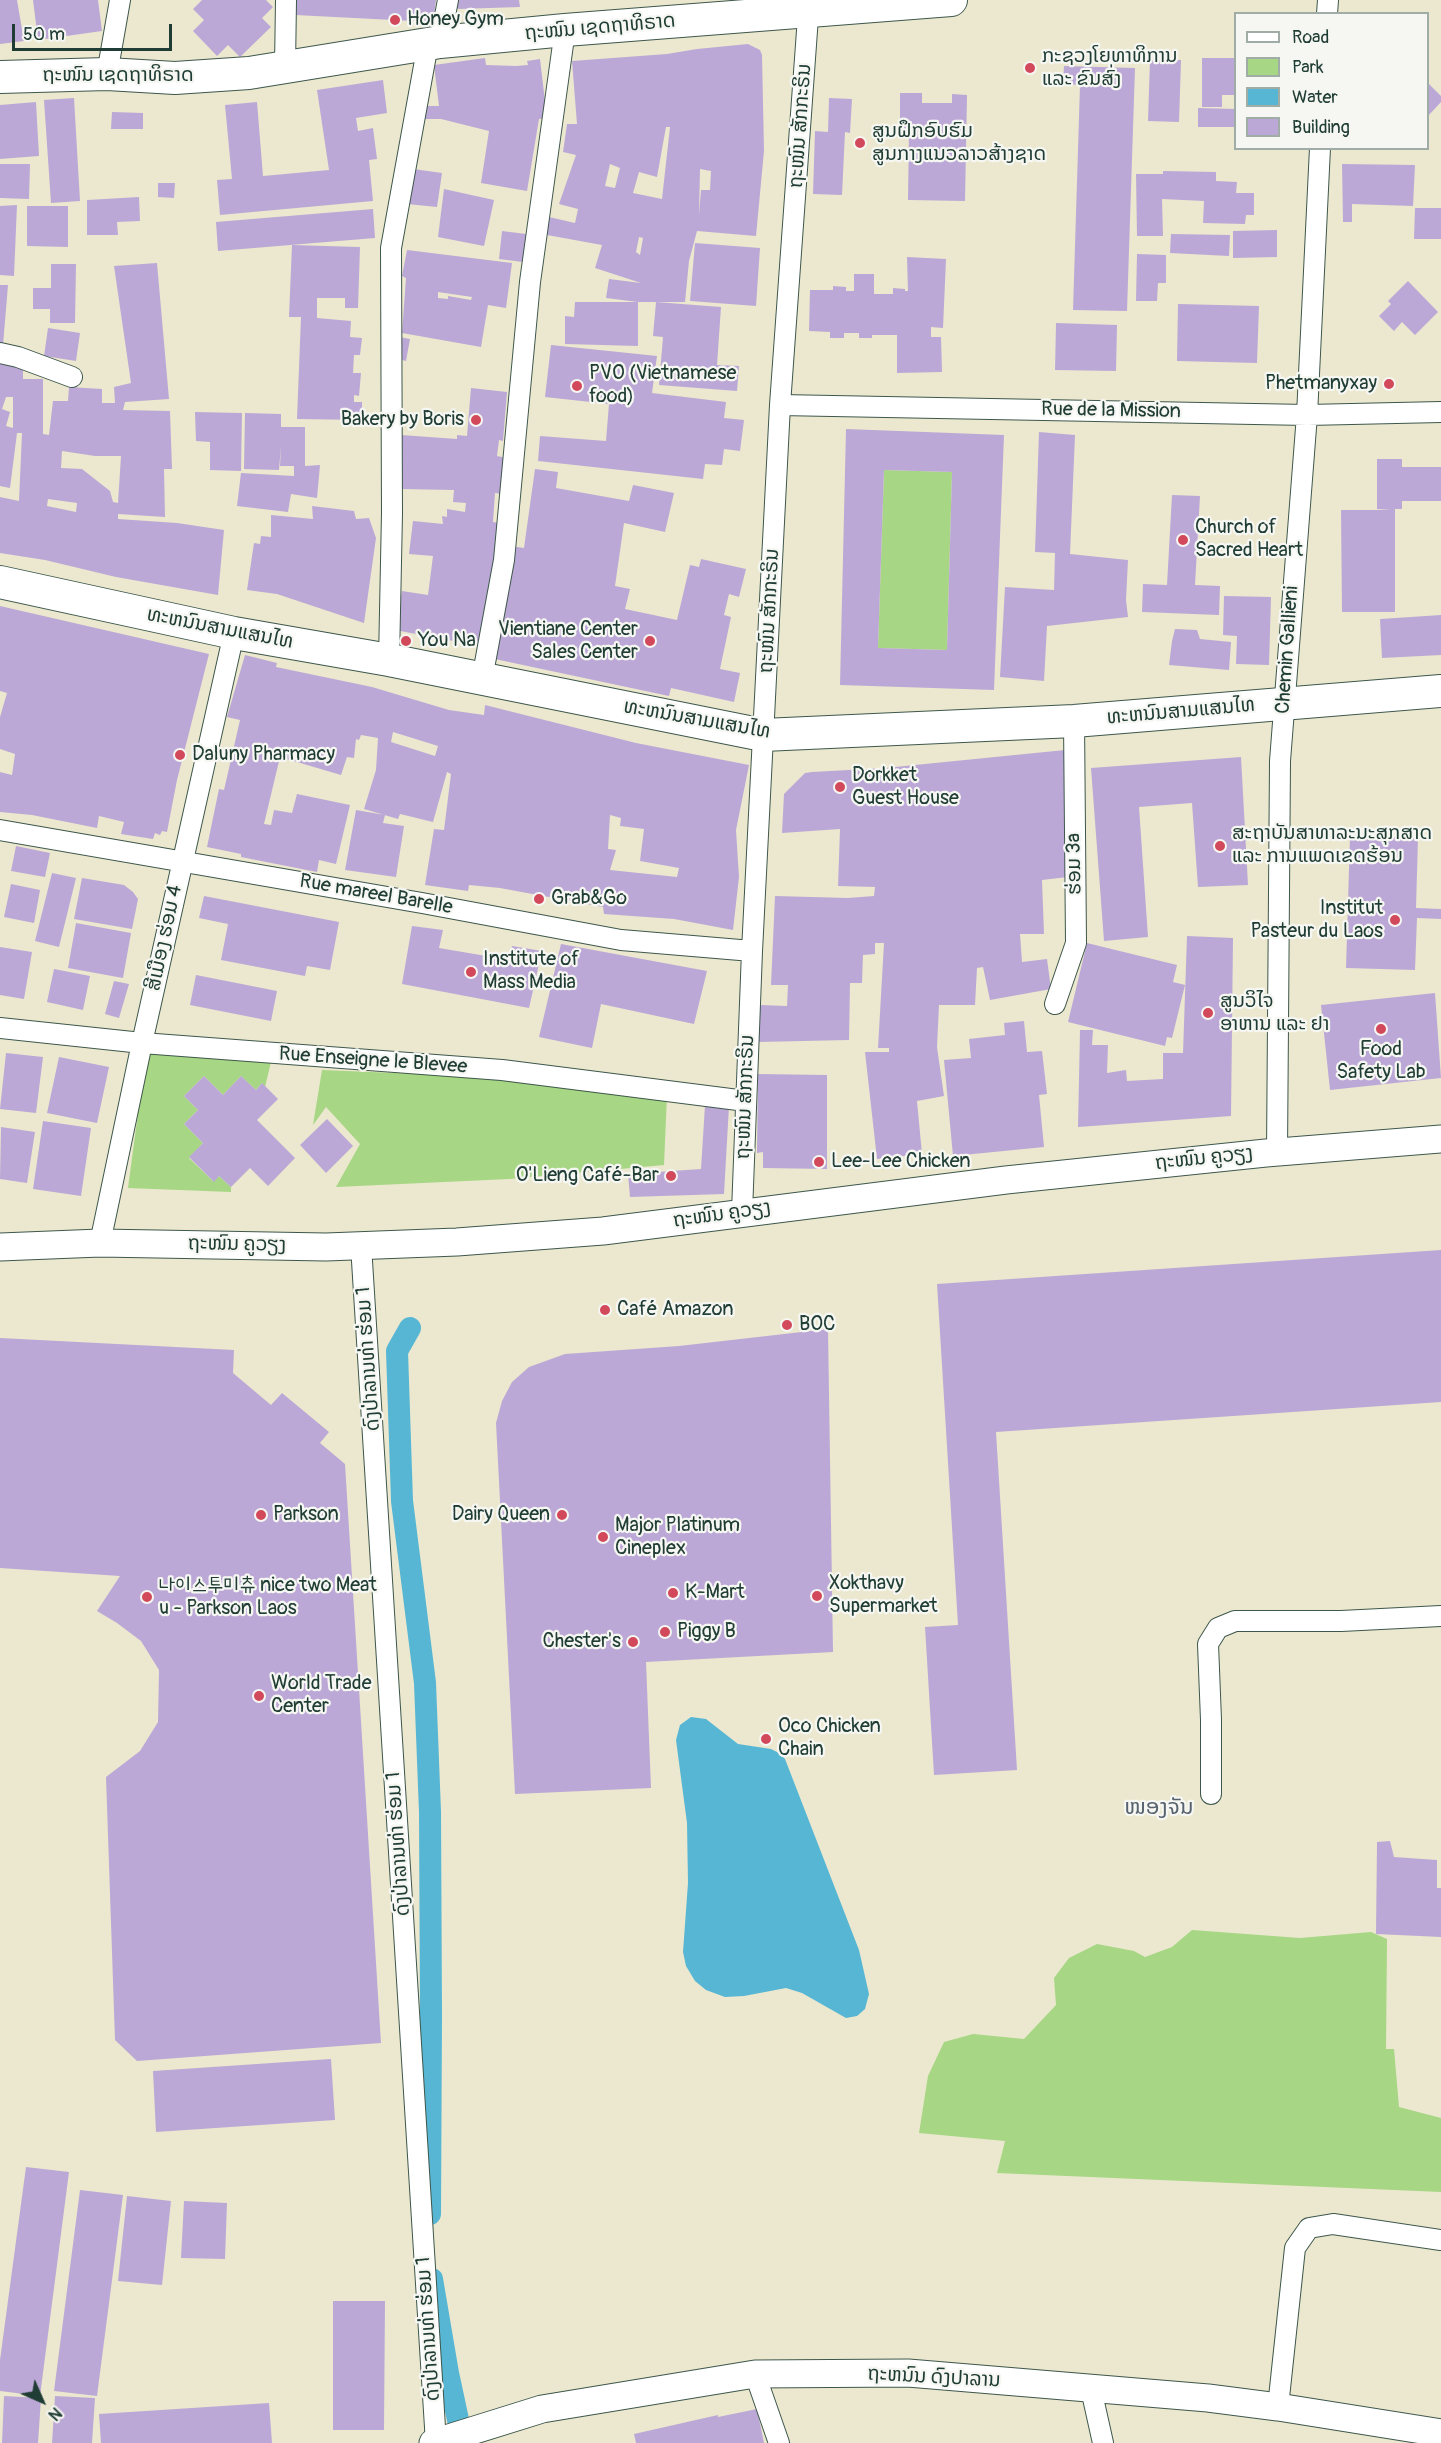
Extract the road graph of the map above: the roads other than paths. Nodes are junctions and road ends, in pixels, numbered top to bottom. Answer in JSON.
{"nodes":[{"id":1,"x":120,"y":0,"type":"edge"},
{"id":2,"x":286,"y":0,"type":"edge"},
{"id":3,"x":448,"y":0,"type":"edge"},
{"id":4,"x":951,"y":0,"type":"edge"},
{"id":5,"x":809,"y":5,"type":"edge"},
{"id":6,"x":565,"y":30,"type":"junction"},
{"id":7,"x":434,"y":43,"type":"junction"},
{"id":8,"x":285,"y":67,"type":"junction"},
{"id":9,"x":107,"y":74,"type":"junction"},
{"id":10,"x":0,"y":77,"type":"edge"},
{"id":11,"x":1320,"y":150,"type":"edge"},
{"id":12,"x":0,"y":353,"type":"edge"},
{"id":13,"x":72,"y":377,"type":"dead end"},
{"id":14,"x":780,"y":405,"type":"junction"},
{"id":15,"x":1441,"y":412,"type":"edge"},
{"id":16,"x":1307,"y":415,"type":"junction"},
{"id":17,"x":0,"y":582,"type":"edge"},
{"id":18,"x":234,"y":633,"type":"junction"},
{"id":19,"x":389,"y":660,"type":"junction"},
{"id":20,"x":482,"y":679,"type":"junction"},
{"id":21,"x":1441,"y":691,"type":"edge"},
{"id":22,"x":1284,"y":704,"type":"junction"},
{"id":23,"x":1074,"y":721,"type":"junction"},
{"id":24,"x":763,"y":735,"type":"junction"},
{"id":25,"x":0,"y":830,"type":"edge"},
{"id":26,"x":182,"y":860,"type":"junction"},
{"id":27,"x":752,"y":951,"type":"junction"},
{"id":28,"x":1055,"y":1004,"type":"dead end"},
{"id":29,"x":0,"y":1028,"type":"edge"},
{"id":30,"x":142,"y":1043,"type":"junction"},
{"id":31,"x":746,"y":1101,"type":"junction"},
{"id":32,"x":1441,"y":1138,"type":"edge"},
{"id":33,"x":1277,"y":1153,"type":"junction"},
{"id":34,"x":742,"y":1212,"type":"junction"},
{"id":35,"x":100,"y":1243,"type":"junction"},
{"id":36,"x":362,"y":1245,"type":"junction"},
{"id":37,"x":0,"y":1247,"type":"edge"},
{"id":38,"x":1441,"y":1616,"type":"edge"},
{"id":39,"x":1211,"y":1794,"type":"dead end"},
{"id":40,"x":1441,"y":2240,"type":"edge"},
{"id":41,"x":755,"y":2374,"type":"junction"},
{"id":42,"x":1091,"y":2389,"type":"junction"},
{"id":43,"x":1278,"y":2407,"type":"junction"},
{"id":44,"x":1441,"y":2433,"type":"edge"},
{"id":45,"x":441,"y":2441,"type":"edge"},
{"id":46,"x":779,"y":2443,"type":"edge"},
{"id":47,"x":1102,"y":2443,"type":"edge"}],
"edges":[{"from":1,"to":9,"type":"street"},
{"from":2,"to":8,"type":"street"},
{"from":3,"to":7,"type":"street"},
{"from":4,"to":5,"type":"main road","name":"ຖະໜົນ ເຊດຖາທິຣາດ"},
{"from":5,"to":6,"type":"main road","name":"ຖະໜົນ ເຊດຖາທິຣາດ"},
{"from":5,"to":14,"type":"street","name":"ຖະໜົນ ສັກກະຣິນ"},
{"from":6,"to":7,"type":"main road","name":"ຖະໜົນ ເຊດຖາທິຣາດ"},
{"from":6,"to":20,"type":"street"},
{"from":7,"to":8,"type":"main road","name":"ຖະໜົນ ເຊດຖາທິຣາດ"},
{"from":7,"to":19,"type":"street"},
{"from":8,"to":9,"type":"main road","name":"ຖະໜົນ ເຊດຖາທິຣາດ"},
{"from":9,"to":10,"type":"main road","name":"ຖະໜົນ ເຊດຖາທິຣາດ"},
{"from":11,"to":16,"type":"street","name":"Chemin Gallieni"},
{"from":12,"to":13,"type":"street"},
{"from":14,"to":16,"type":"street","name":"Rue de la Mission"},
{"from":14,"to":24,"type":"street","name":"ຖະໜົນ ສັກກະຣິນ"},
{"from":15,"to":16,"type":"street","name":"Rue de la Mission"},
{"from":16,"to":22,"type":"street","name":"Chemin Gallieni"},
{"from":17,"to":18,"type":"main road","name":"ທະຫນົນສາມແສນໄທ"},
{"from":18,"to":19,"type":"main road","name":"ທະຫນົນສາມແສນໄທ"},
{"from":18,"to":26,"type":"street","name":"ສີເມືອງ ຮ່ອມ 4"},
{"from":19,"to":20,"type":"main road","name":"ທະຫນົນສາມແສນໄທ"},
{"from":20,"to":24,"type":"main road","name":"ທະຫນົນສາມແສນໄທ"},
{"from":21,"to":22,"type":"main road","name":"ທະຫນົນສາມແສນໄທ"},
{"from":22,"to":23,"type":"main road","name":"ທະຫນົນສາມແສນໄທ"},
{"from":22,"to":33,"type":"street","name":"Chemin Gallieni"},
{"from":23,"to":24,"type":"main road","name":"ທະຫນົນສາມແສນໄທ"},
{"from":23,"to":28,"type":"street","name":"ຮ່ອມ 3a"},
{"from":24,"to":27,"type":"street","name":"ຖະໜົນ ສັກກະຣິນ"},
{"from":25,"to":26,"type":"street","name":"Rue mareel Barelle"},
{"from":26,"to":27,"type":"street","name":"Rue mareel Barelle"},
{"from":26,"to":30,"type":"street","name":"ສີເມືອງ ຮ່ອມ 4"},
{"from":27,"to":31,"type":"street","name":"ຖະໜົນ ສັກກະຣິນ"},
{"from":29,"to":30,"type":"street","name":"Rue Enseigne le Blevee"},
{"from":30,"to":31,"type":"street","name":"Rue Enseigne le Blevee"},
{"from":30,"to":35,"type":"street","name":"ສີເມືອງ ຮ່ອມ 4"},
{"from":31,"to":34,"type":"street","name":"ຖະໜົນ ສັກກະຣິນ"},
{"from":32,"to":33,"type":"street","name":"ຖະໜົນ ຄູວຽງ"},
{"from":33,"to":34,"type":"street","name":"ຖະໜົນ ຄູວຽງ"},
{"from":34,"to":36,"type":"street","name":"ຖະໜົນ ຄູວຽງ"},
{"from":35,"to":36,"type":"street","name":"ຖະໜົນ ຄູວຽງ"},
{"from":35,"to":37,"type":"street","name":"ຖະໜົນ ຄູວຽງ"},
{"from":36,"to":45,"type":"street","name":"ດົງປ່າລານທ່າ ຮ່ອມ 1"},
{"from":38,"to":39,"type":"street"},
{"from":40,"to":43,"type":"street"},
{"from":41,"to":42,"type":"street","name":"ຖະຫນົນ ດົງປາລານ"},
{"from":41,"to":45,"type":"street","name":"ຖະຫນົນ ດົງປາລານ"},
{"from":41,"to":46,"type":"street"},
{"from":42,"to":43,"type":"street","name":"ຖະຫນົນ ດົງປາລານ"},
{"from":42,"to":47,"type":"street"},
{"from":43,"to":44,"type":"street","name":"ຖະຫນົນ ດົງປາລານ"}]}
